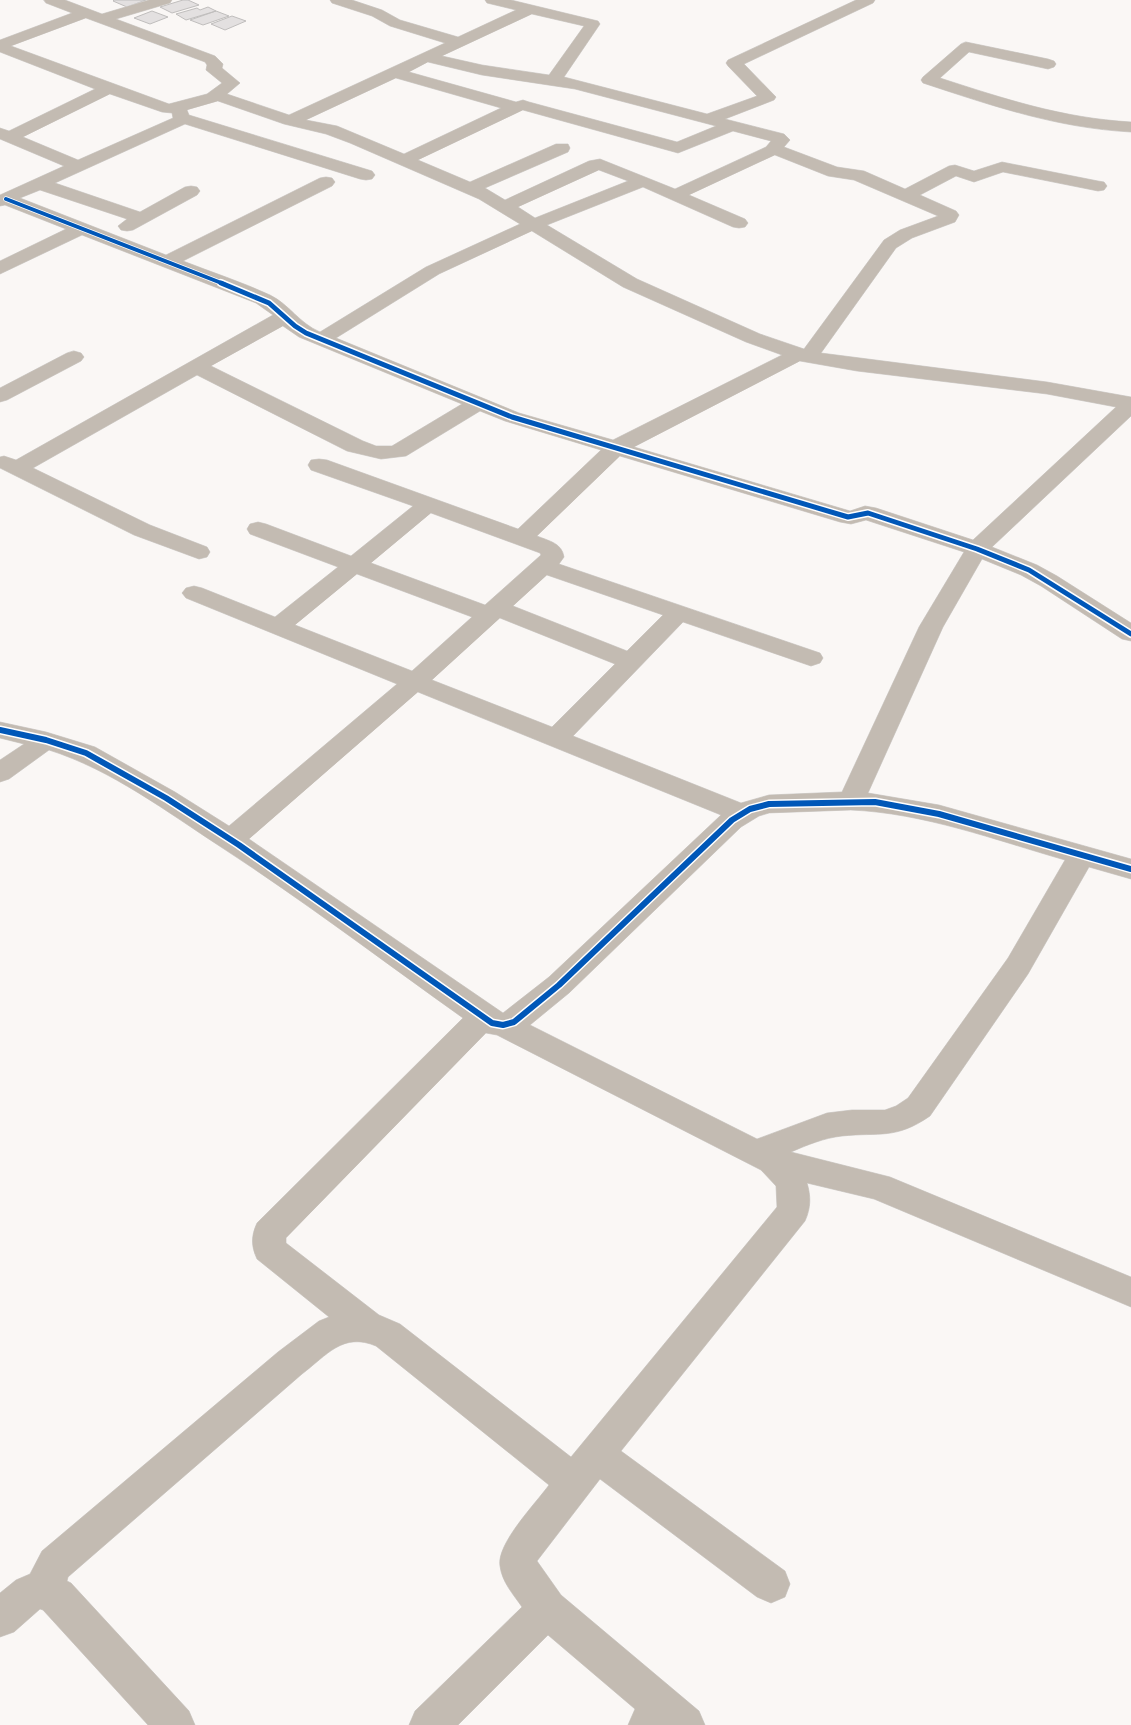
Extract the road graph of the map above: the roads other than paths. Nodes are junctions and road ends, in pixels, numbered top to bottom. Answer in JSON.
{"nodes":[{"id":1,"x":51,"y":0,"type":"edge"},
{"id":2,"x":100,"y":0,"type":"edge"},
{"id":3,"x":165,"y":0,"type":"edge"},
{"id":4,"x":337,"y":0,"type":"edge"},
{"id":5,"x":492,"y":0,"type":"edge"},
{"id":6,"x":868,"y":0,"type":"edge"},
{"id":7,"x":533,"y":6,"type":"edge"},
{"id":8,"x":79,"y":11,"type":"junction"},
{"id":9,"x":101,"y":19,"type":"junction"},
{"id":10,"x":458,"y":42,"type":"junction"},
{"id":11,"x":0,"y":46,"type":"edge"},
{"id":12,"x":426,"y":57,"type":"junction"},
{"id":13,"x":1048,"y":64,"type":"dead end"},
{"id":14,"x":393,"y":72,"type":"junction"},
{"id":15,"x":554,"y":80,"type":"junction"},
{"id":16,"x":108,"y":89,"type":"junction"},
{"id":17,"x":214,"y":96,"type":"junction"},
{"id":18,"x":651,"y":104,"type":"junction"},
{"id":19,"x":516,"y":107,"type":"junction"},
{"id":20,"x":180,"y":113,"type":"junction"},
{"id":21,"x":709,"y":119,"type":"junction"},
{"id":22,"x":290,"y":121,"type":"junction"},
{"id":23,"x":733,"y":125,"type":"junction"},
{"id":24,"x":1131,"y":127,"type":"edge"},
{"id":25,"x":611,"y":130,"type":"junction"},
{"id":26,"x":5,"y":135,"type":"edge"},
{"id":27,"x":562,"y":148,"type":"dead end"},
{"id":28,"x":775,"y":150,"type":"junction"},
{"id":29,"x":406,"y":159,"type":"junction"},
{"id":30,"x":78,"y":166,"type":"junction"},
{"id":31,"x":366,"y":175,"type":"dead end"},
{"id":32,"x":643,"y":181,"type":"junction"},
{"id":33,"x":326,"y":182,"type":"dead end"},
{"id":34,"x":38,"y":183,"type":"junction"},
{"id":35,"x":1098,"y":186,"type":"dead end"},
{"id":36,"x":471,"y":188,"type":"junction"},
{"id":37,"x":191,"y":191,"type":"dead end"},
{"id":38,"x":675,"y":195,"type":"junction"},
{"id":39,"x":907,"y":195,"type":"junction"},
{"id":40,"x":3,"y":200,"type":"edge"},
{"id":41,"x":506,"y":206,"type":"junction"},
{"id":42,"x":142,"y":218,"type":"junction"},
{"id":43,"x":739,"y":223,"type":"dead end"},
{"id":44,"x":535,"y":224,"type":"junction"},
{"id":45,"x":79,"y":229,"type":"junction"},
{"id":46,"x":106,"y":238,"type":"junction"},
{"id":47,"x":168,"y":262,"type":"junction"},
{"id":48,"x":0,"y":268,"type":"edge"},
{"id":49,"x":286,"y":316,"type":"junction"},
{"id":50,"x":322,"y":339,"type":"junction"},
{"id":51,"x":804,"y":355,"type":"junction"},
{"id":52,"x":74,"y":357,"type":"dead end"},
{"id":53,"x":195,"y":366,"type":"junction"},
{"id":54,"x":0,"y":396,"type":"edge"},
{"id":55,"x":479,"y":402,"type":"junction"},
{"id":56,"x":1131,"y":403,"type":"edge"},
{"id":57,"x":617,"y":447,"type":"junction"},
{"id":58,"x":398,"y":451,"type":"junction"},
{"id":59,"x":8,"y":465,"type":"edge"},
{"id":60,"x":319,"y":465,"type":"dead end"},
{"id":61,"x":358,"y":480,"type":"junction"},
{"id":62,"x":428,"y":505,"type":"junction"},
{"id":63,"x":258,"y":529,"type":"dead end"},
{"id":64,"x":521,"y":539,"type":"junction"},
{"id":65,"x":977,"y":548,"type":"junction"},
{"id":66,"x":199,"y":552,"type":"dead end"},
{"id":67,"x":355,"y":564,"type":"junction"},
{"id":68,"x":543,"y":566,"type":"junction"},
{"id":69,"x":194,"y":593,"type":"dead end"},
{"id":70,"x":493,"y":611,"type":"junction"},
{"id":71,"x":679,"y":613,"type":"junction"},
{"id":72,"x":278,"y":627,"type":"junction"},
{"id":73,"x":1131,"y":634,"type":"edge"},
{"id":74,"x":811,"y":658,"type":"dead end"},
{"id":75,"x":629,"y":661,"type":"junction"},
{"id":76,"x":415,"y":682,"type":"junction"},
{"id":77,"x":0,"y":730,"type":"edge"},
{"id":78,"x":556,"y":738,"type":"junction"},
{"id":79,"x":46,"y":740,"type":"junction"},
{"id":80,"x":0,"y":773,"type":"edge"},
{"id":81,"x":851,"y":801,"type":"junction"},
{"id":82,"x":741,"y":813,"type":"junction"},
{"id":83,"x":230,"y":840,"type":"junction"},
{"id":84,"x":1082,"y":854,"type":"junction"},
{"id":85,"x":1131,"y":868,"type":"edge"},
{"id":86,"x":493,"y":1021,"type":"junction"},
{"id":87,"x":764,"y":1157,"type":"junction"},
{"id":88,"x":1131,"y":1292,"type":"edge"},
{"id":89,"x":367,"y":1326,"type":"junction"},
{"id":90,"x":597,"y":1455,"type":"junction"},
{"id":91,"x":574,"y":1482,"type":"junction"},
{"id":92,"x":771,"y":1584,"type":"dead end"},
{"id":93,"x":42,"y":1590,"type":"junction"},
{"id":94,"x":547,"y":1609,"type":"junction"},
{"id":95,"x":0,"y":1618,"type":"edge"},
{"id":96,"x":665,"y":1719,"type":"edge"},
{"id":97,"x":175,"y":1725,"type":"edge"},
{"id":98,"x":429,"y":1725,"type":"edge"}],
"edges":[{"from":1,"to":8,"type":"street"},
{"from":2,"to":8,"type":"street"},
{"from":3,"to":9,"type":"street"},
{"from":4,"to":10,"type":"street"},
{"from":5,"to":7,"type":"street"},
{"from":6,"to":21,"type":"street"},
{"from":7,"to":10,"type":"street"},
{"from":7,"to":15,"type":"street"},
{"from":8,"to":9,"type":"street"},
{"from":8,"to":11,"type":"street"},
{"from":9,"to":17,"type":"street"},
{"from":10,"to":12,"type":"street"},
{"from":11,"to":16,"type":"street"},
{"from":12,"to":14,"type":"street"},
{"from":12,"to":15,"type":"street"},
{"from":13,"to":24,"type":"street"},
{"from":14,"to":19,"type":"street"},
{"from":14,"to":22,"type":"street"},
{"from":15,"to":18,"type":"street"},
{"from":16,"to":20,"type":"street"},
{"from":16,"to":26,"type":"street"},
{"from":17,"to":20,"type":"street"},
{"from":17,"to":22,"type":"street"},
{"from":18,"to":21,"type":"street"},
{"from":18,"to":25,"type":"street"},
{"from":19,"to":25,"type":"street"},
{"from":19,"to":29,"type":"street"},
{"from":20,"to":30,"type":"street"},
{"from":20,"to":31,"type":"street"},
{"from":21,"to":23,"type":"street"},
{"from":22,"to":29,"type":"street"},
{"from":23,"to":25,"type":"street"},
{"from":23,"to":28,"type":"street"},
{"from":26,"to":30,"type":"street"},
{"from":27,"to":36,"type":"street"},
{"from":28,"to":38,"type":"street"},
{"from":28,"to":39,"type":"street"},
{"from":29,"to":36,"type":"street"},
{"from":30,"to":34,"type":"street"},
{"from":32,"to":38,"type":"street"},
{"from":32,"to":41,"type":"street"},
{"from":32,"to":44,"type":"street"},
{"from":33,"to":47,"type":"street"},
{"from":34,"to":40,"type":"street"},
{"from":34,"to":42,"type":"street"},
{"from":35,"to":39,"type":"street"},
{"from":36,"to":41,"type":"street"},
{"from":37,"to":42,"type":"street"},
{"from":38,"to":43,"type":"street"},
{"from":39,"to":51,"type":"street"},
{"from":40,"to":45,"type":"street"},
{"from":41,"to":44,"type":"street"},
{"from":42,"to":46,"type":"street"},
{"from":44,"to":50,"type":"street"},
{"from":44,"to":51,"type":"street"},
{"from":45,"to":46,"type":"street"},
{"from":45,"to":48,"type":"street"},
{"from":46,"to":47,"type":"street"},
{"from":47,"to":49,"type":"street"},
{"from":49,"to":50,"type":"street"},
{"from":49,"to":53,"type":"street"},
{"from":50,"to":55,"type":"street"},
{"from":51,"to":56,"type":"street"},
{"from":51,"to":57,"type":"street"},
{"from":52,"to":54,"type":"street"},
{"from":53,"to":58,"type":"street"},
{"from":53,"to":59,"type":"street"},
{"from":55,"to":57,"type":"street"},
{"from":55,"to":58,"type":"street"},
{"from":56,"to":65,"type":"street"},
{"from":57,"to":64,"type":"street"},
{"from":57,"to":65,"type":"street"},
{"from":58,"to":61,"type":"street"},
{"from":59,"to":66,"type":"street"},
{"from":60,"to":61,"type":"street"},
{"from":61,"to":62,"type":"street"},
{"from":62,"to":64,"type":"street"},
{"from":62,"to":67,"type":"street"},
{"from":63,"to":67,"type":"street"},
{"from":64,"to":68,"type":"street"},
{"from":65,"to":73,"type":"street"},
{"from":65,"to":81,"type":"street"},
{"from":67,"to":70,"type":"street"},
{"from":67,"to":72,"type":"street"},
{"from":68,"to":70,"type":"street"},
{"from":68,"to":71,"type":"street"},
{"from":69,"to":72,"type":"street"},
{"from":70,"to":75,"type":"street"},
{"from":70,"to":76,"type":"street"},
{"from":71,"to":74,"type":"street"},
{"from":71,"to":75,"type":"street"},
{"from":72,"to":76,"type":"street"},
{"from":75,"to":78,"type":"street"},
{"from":76,"to":78,"type":"street"},
{"from":76,"to":83,"type":"street"},
{"from":77,"to":79,"type":"street"},
{"from":78,"to":82,"type":"street"},
{"from":79,"to":80,"type":"street"},
{"from":79,"to":83,"type":"street"},
{"from":81,"to":82,"type":"street"},
{"from":81,"to":84,"type":"street"},
{"from":82,"to":86,"type":"street"},
{"from":83,"to":86,"type":"street"},
{"from":84,"to":85,"type":"street"},
{"from":84,"to":87,"type":"street"},
{"from":86,"to":87,"type":"street"},
{"from":86,"to":89,"type":"street"},
{"from":87,"to":88,"type":"street"},
{"from":87,"to":90,"type":"street"},
{"from":89,"to":91,"type":"street"},
{"from":89,"to":93,"type":"street"},
{"from":90,"to":91,"type":"street"},
{"from":90,"to":92,"type":"street"},
{"from":91,"to":94,"type":"street"},
{"from":93,"to":95,"type":"street"},
{"from":93,"to":97,"type":"street"},
{"from":94,"to":96,"type":"street"},
{"from":94,"to":98,"type":"street"}]}
